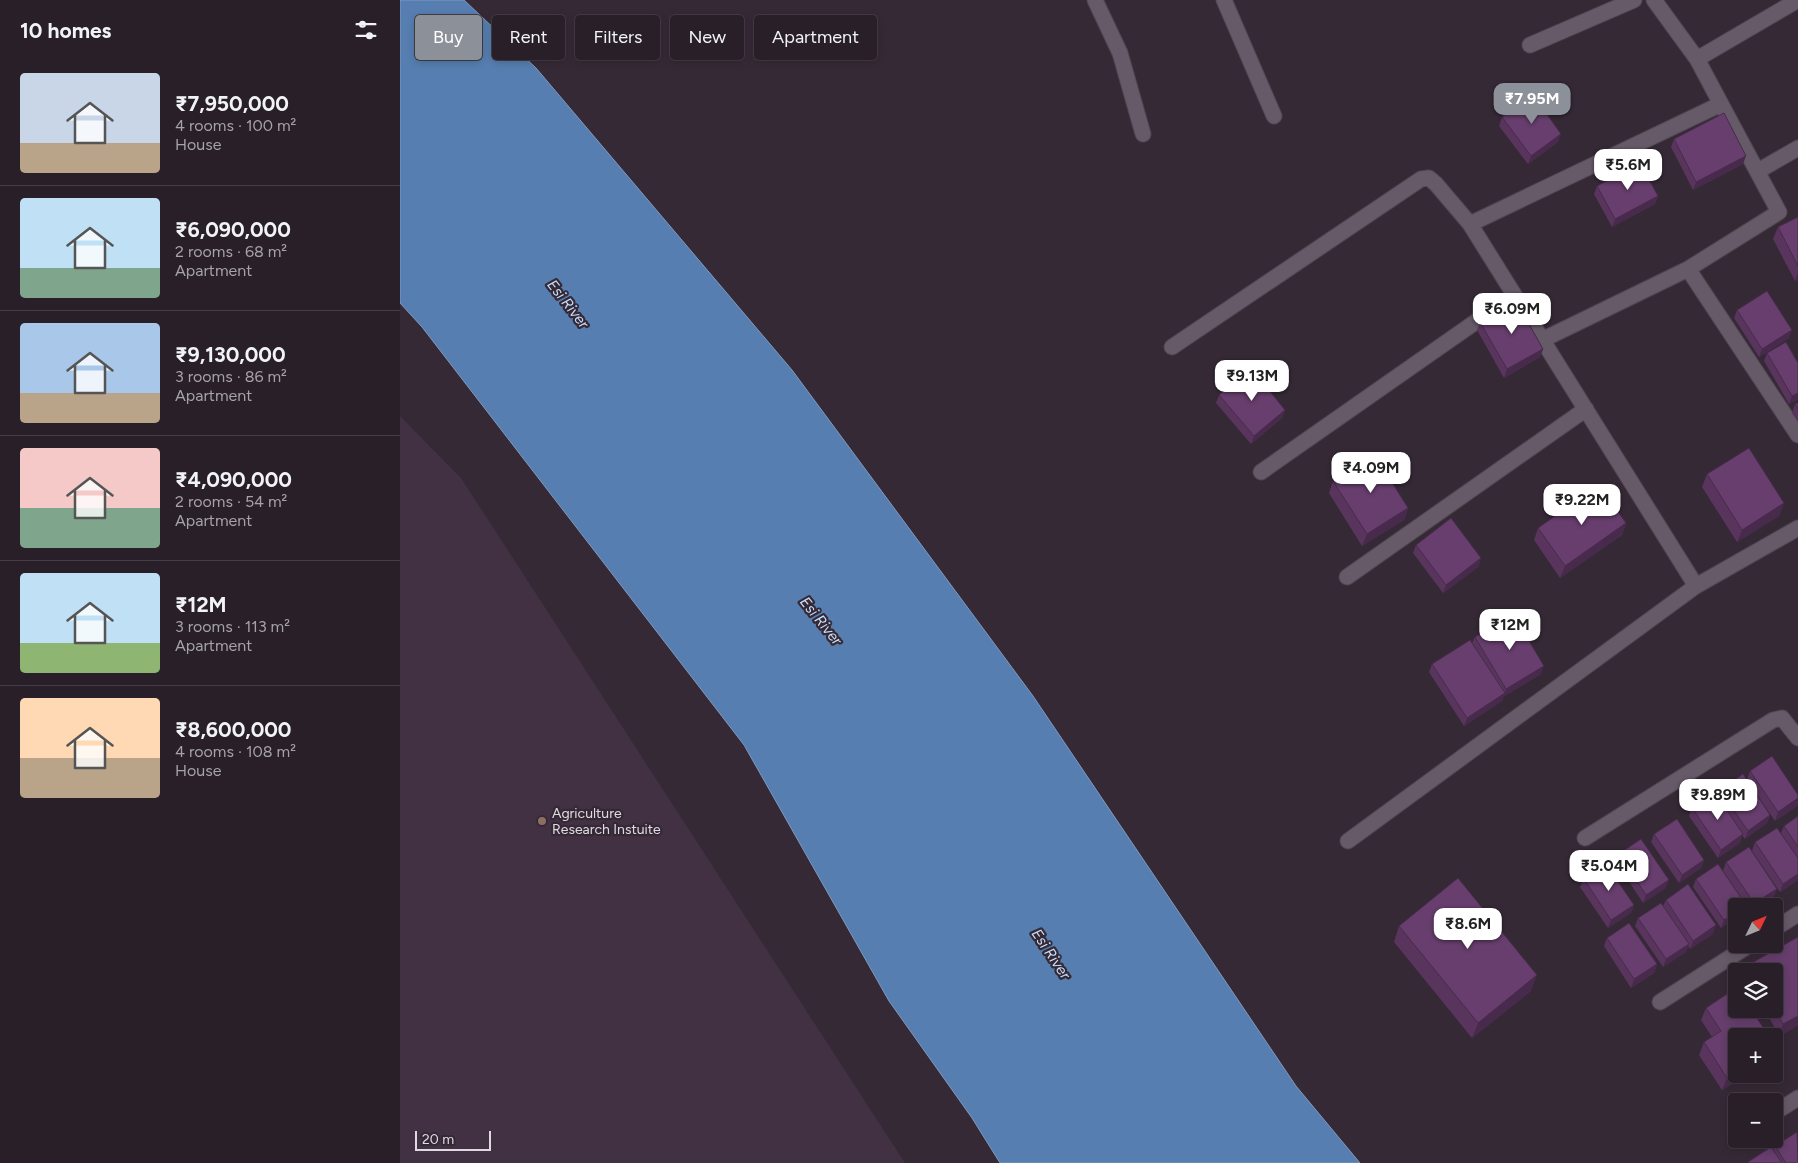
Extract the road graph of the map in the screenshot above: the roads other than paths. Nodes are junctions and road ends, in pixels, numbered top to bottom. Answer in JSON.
{"nodes":[{"id":1,"x":1096,"y":0,"type":"edge"},
{"id":2,"x":1224,"y":0,"type":"edge"},
{"id":3,"x":1634,"y":0,"type":"edge"},
{"id":4,"x":1654,"y":0,"type":"edge"},
{"id":5,"x":1798,"y":0,"type":"edge"},
{"id":6,"x":1530,"y":45,"type":"dead end"},
{"id":7,"x":1697,"y":59,"type":"junction"},
{"id":8,"x":1721,"y":104,"type":"junction"},
{"id":9,"x":1274,"y":116,"type":"dead end"},
{"id":10,"x":1143,"y":134,"type":"dead end"},
{"id":11,"x":1798,"y":148,"type":"edge"},
{"id":12,"x":1758,"y":171,"type":"junction"},
{"id":13,"x":1470,"y":224,"type":"junction"},
{"id":14,"x":1688,"y":270,"type":"junction"},
{"id":15,"x":1514,"y":295,"type":"junction"},
{"id":16,"x":1542,"y":340,"type":"junction"},
{"id":17,"x":1172,"y":347,"type":"dead end"},
{"id":18,"x":1586,"y":409,"type":"junction"},
{"id":19,"x":1798,"y":434,"type":"edge"},
{"id":20,"x":1261,"y":472,"type":"dead end"},
{"id":21,"x":1798,"y":528,"type":"edge"},
{"id":22,"x":1347,"y":577,"type":"dead end"},
{"id":23,"x":1696,"y":586,"type":"junction"},
{"id":24,"x":1798,"y":738,"type":"edge"},
{"id":25,"x":1585,"y":838,"type":"dead end"},
{"id":26,"x":1348,"y":841,"type":"dead end"},
{"id":27,"x":1798,"y":914,"type":"edge"},
{"id":28,"x":1783,"y":923,"type":"edge"},
{"id":29,"x":1737,"y":953,"type":"edge"},
{"id":30,"x":1660,"y":1002,"type":"dead end"},
{"id":31,"x":1798,"y":1098,"type":"edge"},
{"id":32,"x":1783,"y":1107,"type":"edge"}],
"edges":[{"from":1,"to":10,"type":"street"},
{"from":2,"to":9,"type":"street"},
{"from":3,"to":6,"type":"street"},
{"from":4,"to":7,"type":"street"},
{"from":5,"to":7,"type":"street"},
{"from":7,"to":8,"type":"street"},
{"from":8,"to":12,"type":"street"},
{"from":8,"to":13,"type":"street"},
{"from":11,"to":12,"type":"street"},
{"from":12,"to":14,"type":"street"},
{"from":13,"to":15,"type":"street"},
{"from":13,"to":17,"type":"street"},
{"from":14,"to":16,"type":"street"},
{"from":14,"to":19,"type":"street"},
{"from":15,"to":16,"type":"street"},
{"from":15,"to":20,"type":"street"},
{"from":16,"to":18,"type":"street"},
{"from":18,"to":22,"type":"street"},
{"from":18,"to":23,"type":"street"},
{"from":21,"to":23,"type":"street"},
{"from":23,"to":26,"type":"street"},
{"from":24,"to":25,"type":"street"},
{"from":27,"to":28,"type":"street"},
{"from":29,"to":30,"type":"street"},
{"from":31,"to":32,"type":"street"}]}
